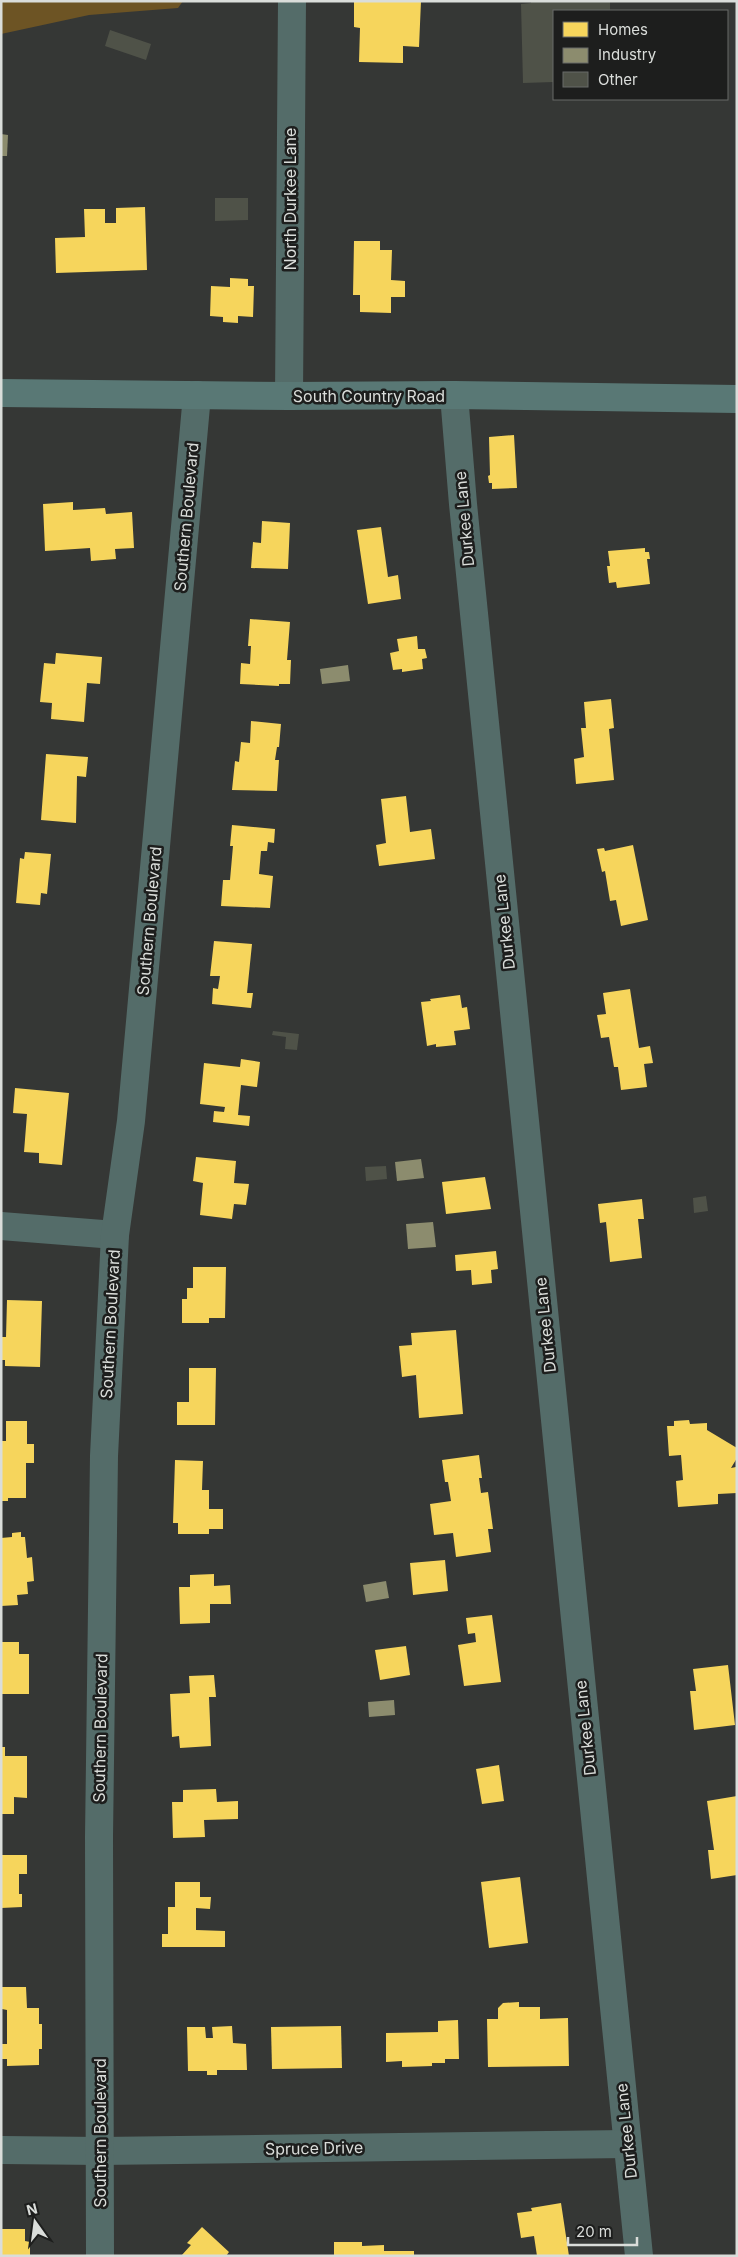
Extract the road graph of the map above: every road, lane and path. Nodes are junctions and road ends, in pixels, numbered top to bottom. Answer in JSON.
{"nodes":[{"id":1,"x":292,"y":1,"type":"edge"},
{"id":2,"x":1,"y":393,"type":"edge"},
{"id":3,"x":196,"y":395,"type":"junction"},
{"id":4,"x":454,"y":395,"type":"junction"},
{"id":5,"x":288,"y":396,"type":"junction"},
{"id":6,"x":737,"y":399,"type":"edge"},
{"id":7,"x":1,"y":1226,"type":"edge"},
{"id":8,"x":115,"y":1235,"type":"junction"},
{"id":9,"x":627,"y":2144,"type":"junction"},
{"id":10,"x":1,"y":2150,"type":"edge"},
{"id":11,"x":100,"y":2151,"type":"junction"},
{"id":12,"x":100,"y":2256,"type":"edge"},
{"id":13,"x":639,"y":2256,"type":"edge"}],
"edges":[{"from":1,"to":5,"type":"street","name":"North Durkee Lane"},
{"from":2,"to":3,"type":"main road","name":"South Country Road"},
{"from":3,"to":5,"type":"main road","name":"South Country Road"},
{"from":3,"to":8,"type":"street","name":"Southern Boulevard"},
{"from":4,"to":5,"type":"main road","name":"South Country Road"},
{"from":4,"to":6,"type":"main road","name":"South Country Road"},
{"from":4,"to":9,"type":"street","name":"Durkee Lane"},
{"from":7,"to":8,"type":"street"},
{"from":8,"to":11,"type":"street","name":"Southern Boulevard"},
{"from":9,"to":11,"type":"street","name":"Spruce Drive"},
{"from":9,"to":13,"type":"street","name":"Durkee Lane"},
{"from":10,"to":11,"type":"street","name":"Spruce Drive"},
{"from":11,"to":12,"type":"street","name":"Southern Boulevard"}]}
